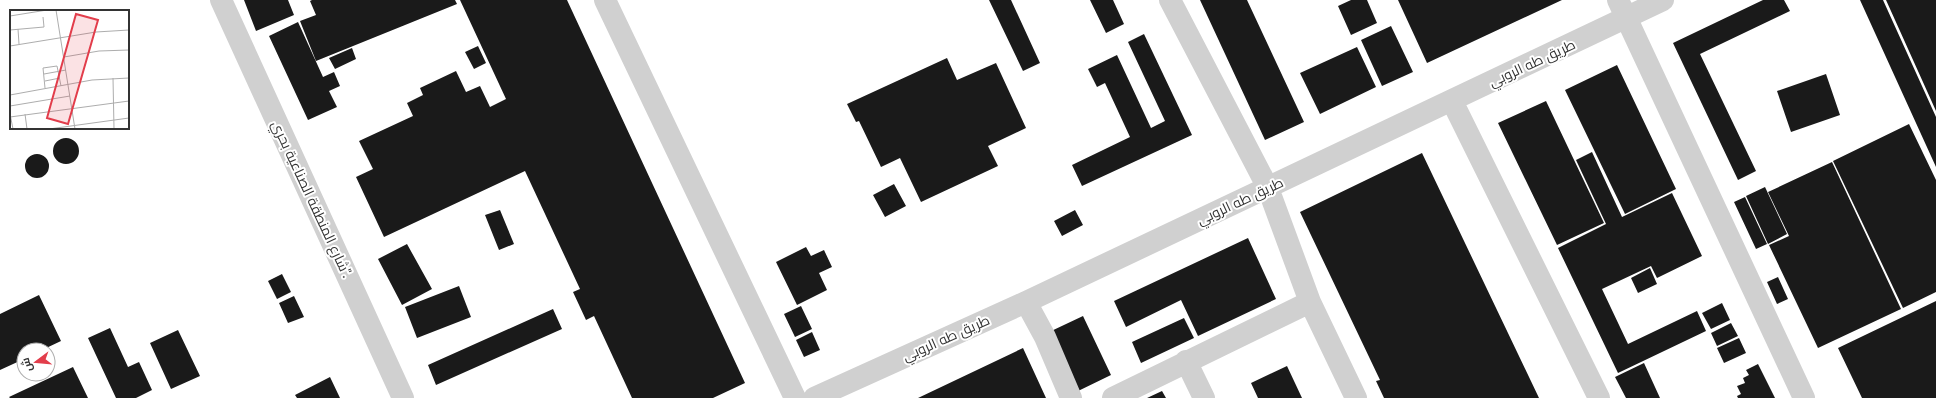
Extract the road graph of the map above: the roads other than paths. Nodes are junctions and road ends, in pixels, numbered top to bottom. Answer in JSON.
{"nodes":[{"id":1,"x":221,"y":0,"type":"edge"},
{"id":2,"x":605,"y":0,"type":"edge"},
{"id":3,"x":1170,"y":0,"type":"edge"},
{"id":4,"x":1663,"y":0,"type":"edge"},
{"id":5,"x":1622,"y":9,"type":"edge"},
{"id":6,"x":1452,"y":101,"type":"junction"},
{"id":7,"x":1268,"y":188,"type":"junction"},
{"id":8,"x":1026,"y":302,"type":"junction"},
{"id":9,"x":1310,"y":302,"type":"junction"},
{"id":10,"x":1186,"y":361,"type":"junction"},
{"id":11,"x":403,"y":398,"type":"edge"},
{"id":12,"x":795,"y":398,"type":"edge"},
{"id":13,"x":814,"y":398,"type":"edge"},
{"id":14,"x":1071,"y":398,"type":"edge"},
{"id":15,"x":1113,"y":398,"type":"edge"},
{"id":16,"x":1204,"y":398,"type":"edge"},
{"id":17,"x":1356,"y":398,"type":"edge"},
{"id":18,"x":1599,"y":398,"type":"edge"},
{"id":19,"x":1804,"y":398,"type":"edge"}],
"edges":[{"from":1,"to":11,"type":"street","name":"شارع المنطقة الصناعية بحري\"."},
{"from":2,"to":12,"type":"street"},
{"from":3,"to":7,"type":"street"},
{"from":4,"to":5,"type":"street","name":"طريق طه الروبي"},
{"from":5,"to":6,"type":"street","name":"طريق طه الروبي"},
{"from":5,"to":19,"type":"street"},
{"from":6,"to":7,"type":"street","name":"طريق طه الروبي"},
{"from":6,"to":18,"type":"street"},
{"from":7,"to":8,"type":"street","name":"طريق طه الروبي"},
{"from":7,"to":9,"type":"street"},
{"from":8,"to":13,"type":"street","name":"طريق طه الروبي"},
{"from":8,"to":14,"type":"street"},
{"from":9,"to":10,"type":"street"},
{"from":9,"to":17,"type":"street"},
{"from":10,"to":15,"type":"street"},
{"from":10,"to":16,"type":"street"}]}
